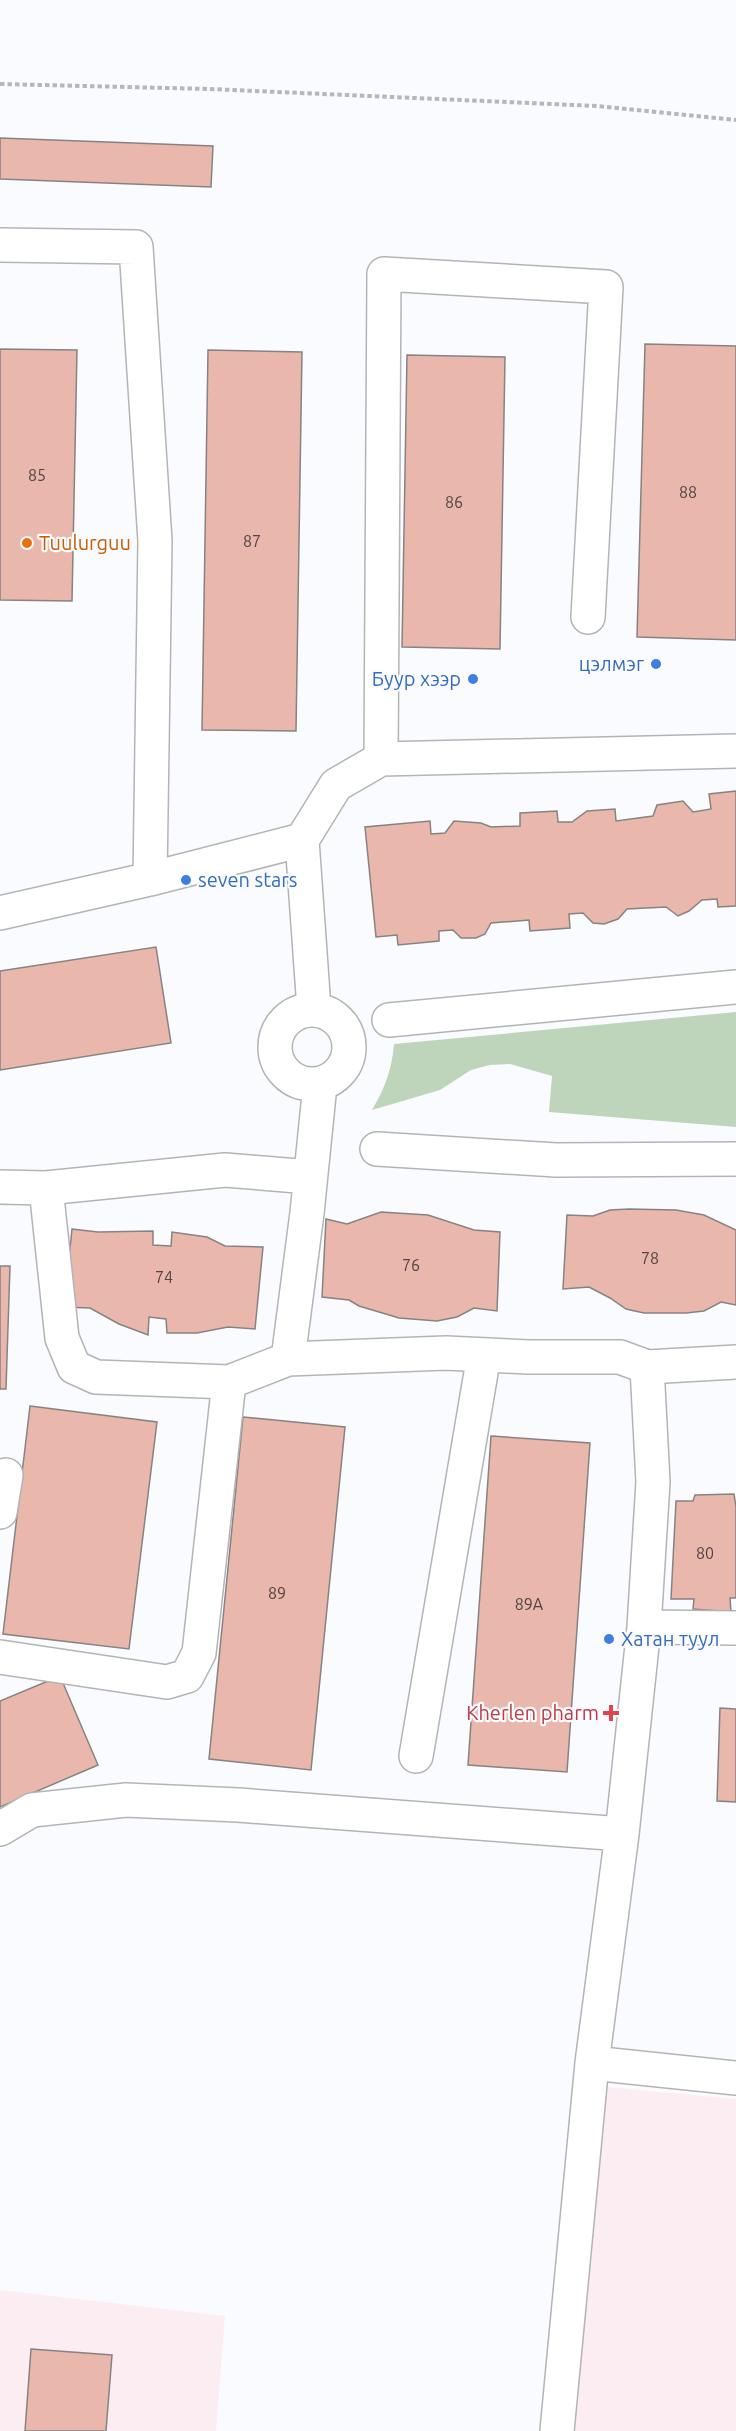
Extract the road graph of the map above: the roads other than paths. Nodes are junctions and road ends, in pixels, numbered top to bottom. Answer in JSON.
{"nodes":[{"id":1,"x":0,"y":245,"type":"edge"},
{"id":2,"x":588,"y":617,"type":"dead end"},
{"id":3,"x":736,"y":751,"type":"edge"},
{"id":4,"x":381,"y":759,"type":"junction"},
{"id":5,"x":302,"y":840,"type":"junction"},
{"id":6,"x":150,"y":879,"type":"junction"},
{"id":7,"x":0,"y":913,"type":"edge"},
{"id":8,"x":736,"y":987,"type":"edge"},
{"id":9,"x":314,"y":1010,"type":"junction"},
{"id":10,"x":389,"y":1020,"type":"dead end"},
{"id":11,"x":320,"y":1084,"type":"junction"},
{"id":12,"x":377,"y":1149,"type":"dead end"},
{"id":13,"x":736,"y":1159,"type":"edge"},
{"id":14,"x":310,"y":1177,"type":"junction"},
{"id":15,"x":0,"y":1187,"type":"edge"},
{"id":16,"x":46,"y":1188,"type":"junction"},
{"id":17,"x":484,"y":1355,"type":"junction"},
{"id":18,"x":288,"y":1359,"type":"junction"},
{"id":19,"x":736,"y":1362,"type":"edge"},
{"id":20,"x":647,"y":1367,"type":"junction"},
{"id":21,"x":229,"y":1382,"type":"junction"},
{"id":22,"x":6,"y":1475,"type":"dead end"},
{"id":23,"x":0,"y":1512,"type":"edge"},
{"id":24,"x":644,"y":1627,"type":"junction"},
{"id":25,"x":736,"y":1628,"type":"edge"},
{"id":26,"x":0,"y":1657,"type":"edge"},
{"id":27,"x":416,"y":1756,"type":"dead end"},
{"id":28,"x":0,"y":1828,"type":"edge"},
{"id":29,"x":622,"y":1834,"type":"junction"},
{"id":30,"x":592,"y":2063,"type":"junction"},
{"id":31,"x":736,"y":2078,"type":"edge"},
{"id":32,"x":557,"y":2431,"type":"edge"}],
"edges":[{"from":1,"to":6,"type":"street"},
{"from":2,"to":4,"type":"street"},
{"from":3,"to":4,"type":"street"},
{"from":4,"to":5,"type":"street"},
{"from":5,"to":6,"type":"street"},
{"from":5,"to":9,"type":"street"},
{"from":6,"to":7,"type":"street"},
{"from":8,"to":10,"type":"street"},
{"from":9,"to":11,"type":"street"},
{"from":9,"to":11,"type":"street"},
{"from":11,"to":14,"type":"street"},
{"from":12,"to":13,"type":"street"},
{"from":14,"to":16,"type":"street"},
{"from":14,"to":18,"type":"street"},
{"from":15,"to":16,"type":"street"},
{"from":16,"to":21,"type":"street"},
{"from":17,"to":18,"type":"street"},
{"from":17,"to":20,"type":"street"},
{"from":17,"to":27,"type":"street"},
{"from":18,"to":21,"type":"street"},
{"from":19,"to":20,"type":"street"},
{"from":20,"to":24,"type":"street"},
{"from":21,"to":26,"type":"street"},
{"from":22,"to":23,"type":"street"},
{"from":24,"to":25,"type":"street"},
{"from":24,"to":29,"type":"street"},
{"from":28,"to":29,"type":"street"},
{"from":29,"to":30,"type":"street"},
{"from":30,"to":31,"type":"street"},
{"from":30,"to":32,"type":"street"}]}
